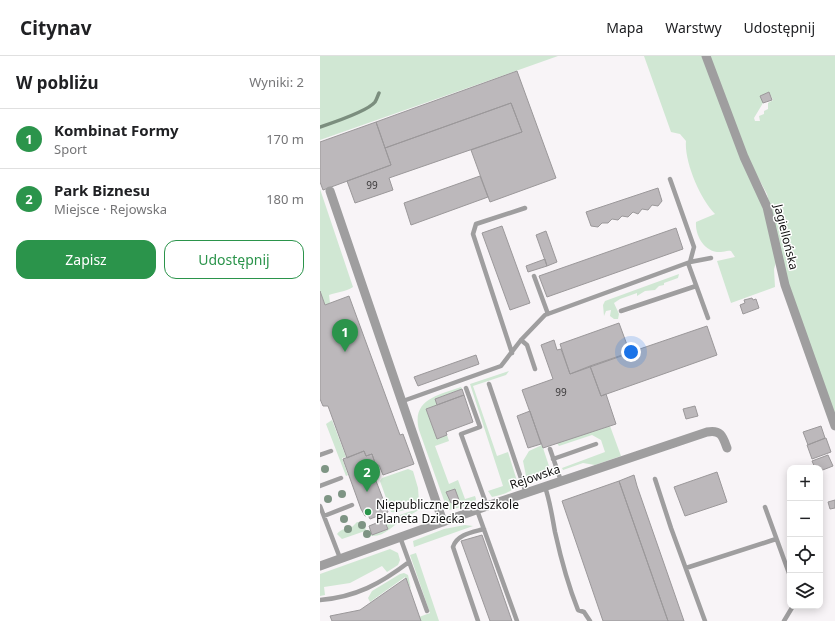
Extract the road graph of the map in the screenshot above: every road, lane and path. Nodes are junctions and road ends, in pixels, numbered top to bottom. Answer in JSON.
{"nodes":[{"id":1,"x":706,"y":56,"type":"edge"},
{"id":2,"x":670,"y":179,"type":"dead end"},
{"id":3,"x":330,"y":191,"type":"dead end"},
{"id":4,"x":525,"y":208,"type":"dead end"},
{"id":5,"x":711,"y":258,"type":"dead end"},
{"id":6,"x":689,"y":263,"type":"junction"},
{"id":7,"x":534,"y":276,"type":"dead end"},
{"id":8,"x":696,"y":286,"type":"junction"},
{"id":9,"x":621,"y":311,"type":"dead end"},
{"id":10,"x":548,"y":314,"type":"junction"},
{"id":11,"x":708,"y":318,"type":"dead end"},
{"id":12,"x":521,"y":340,"type":"junction"},
{"id":13,"x":512,"y":353,"type":"junction"},
{"id":14,"x":535,"y":369,"type":"dead end"},
{"id":15,"x":489,"y":384,"type":"dead end"},
{"id":16,"x":466,"y":388,"type":"dead end"},
{"id":17,"x":403,"y":401,"type":"junction"},
{"id":18,"x":835,"y":426,"type":"edge"},
{"id":19,"x":596,"y":444,"type":"dead end"},
{"id":20,"x":727,"y":448,"type":"dead end"},
{"id":21,"x":550,"y":449,"type":"dead end"},
{"id":22,"x":331,"y":450,"type":"dead end"},
{"id":23,"x":320,"y":454,"type":"edge"},
{"id":24,"x":553,"y":459,"type":"junction"},
{"id":25,"x":341,"y":478,"type":"dead end"},
{"id":26,"x":655,"y":479,"type":"dead end"},
{"id":27,"x":561,"y":481,"type":"junction"},
{"id":28,"x":320,"y":486,"type":"edge"},
{"id":29,"x":545,"y":486,"type":"junction"},
{"id":30,"x":526,"y":493,"type":"junction"},
{"id":31,"x":352,"y":505,"type":"dead end"},
{"id":32,"x":320,"y":506,"type":"edge"},
{"id":33,"x":487,"y":506,"type":"junction"},
{"id":34,"x":765,"y":507,"type":"dead end"},
{"id":35,"x":477,"y":510,"type":"junction"},
{"id":36,"x":324,"y":516,"type":"junction"},
{"id":37,"x":444,"y":522,"type":"junction"},
{"id":38,"x":484,"y":529,"type":"junction"},
{"id":39,"x":400,"y":537,"type":"junction"},
{"id":40,"x":776,"y":539,"type":"junction"},
{"id":41,"x":340,"y":558,"type":"junction"},
{"id":42,"x":409,"y":562,"type":"junction"},
{"id":43,"x":320,"y":566,"type":"edge"},
{"id":44,"x":686,"y":568,"type":"junction"},
{"id":45,"x":789,"y":573,"type":"edge"},
{"id":46,"x":320,"y":600,"type":"edge"},
{"id":47,"x":791,"y":609,"type":"edge"},
{"id":48,"x":426,"y":611,"type":"dead end"},
{"id":49,"x":478,"y":621,"type":"edge"},
{"id":50,"x":517,"y":621,"type":"edge"},
{"id":51,"x":590,"y":621,"type":"edge"},
{"id":52,"x":705,"y":621,"type":"edge"},
{"id":53,"x":784,"y":621,"type":"edge"}],
"edges":[{"from":1,"to":18,"type":"street","name":"Jagiellońska"},
{"from":2,"to":6,"type":"lane"},
{"from":3,"to":17,"type":"street"},
{"from":4,"to":13,"type":"lane"},
{"from":5,"to":6,"type":"lane"},
{"from":6,"to":8,"type":"lane"},
{"from":6,"to":10,"type":"lane"},
{"from":7,"to":10,"type":"lane"},
{"from":8,"to":9,"type":"lane"},
{"from":8,"to":11,"type":"lane"},
{"from":10,"to":12,"type":"lane"},
{"from":12,"to":13,"type":"lane"},
{"from":12,"to":14,"type":"lane"},
{"from":13,"to":17,"type":"lane"},
{"from":15,"to":30,"type":"lane"},
{"from":16,"to":33,"type":"lane"},
{"from":17,"to":37,"type":"street"},
{"from":19,"to":24,"type":"lane"},
{"from":20,"to":27,"type":"street","name":"Rejowska"},
{"from":21,"to":24,"type":"lane"},
{"from":22,"to":23,"type":"lane"},
{"from":24,"to":27,"type":"lane"},
{"from":25,"to":28,"type":"lane"},
{"from":26,"to":44,"type":"lane"},
{"from":27,"to":29,"type":"street","name":"Rejowska"},
{"from":29,"to":30,"type":"street","name":"Rejowska"},
{"from":29,"to":51,"type":"lane"},
{"from":30,"to":33,"type":"street","name":"Rejowska"},
{"from":31,"to":36,"type":"lane"},
{"from":32,"to":36,"type":"lane"},
{"from":33,"to":35,"type":"street","name":"Rejowska"},
{"from":34,"to":40,"type":"lane"},
{"from":35,"to":37,"type":"street","name":"Rejowska"},
{"from":35,"to":38,"type":"lane"},
{"from":36,"to":41,"type":"lane"},
{"from":37,"to":39,"type":"street","name":"Rejowska"},
{"from":38,"to":49,"type":"lane"},
{"from":38,"to":50,"type":"lane"},
{"from":39,"to":41,"type":"street","name":"Rejowska"},
{"from":39,"to":42,"type":"lane"},
{"from":40,"to":44,"type":"lane"},
{"from":40,"to":45,"type":"lane"},
{"from":41,"to":43,"type":"street","name":"Rejowska"},
{"from":42,"to":46,"type":"lane"},
{"from":42,"to":48,"type":"lane"},
{"from":44,"to":52,"type":"lane"},
{"from":47,"to":53,"type":"lane"}]}
